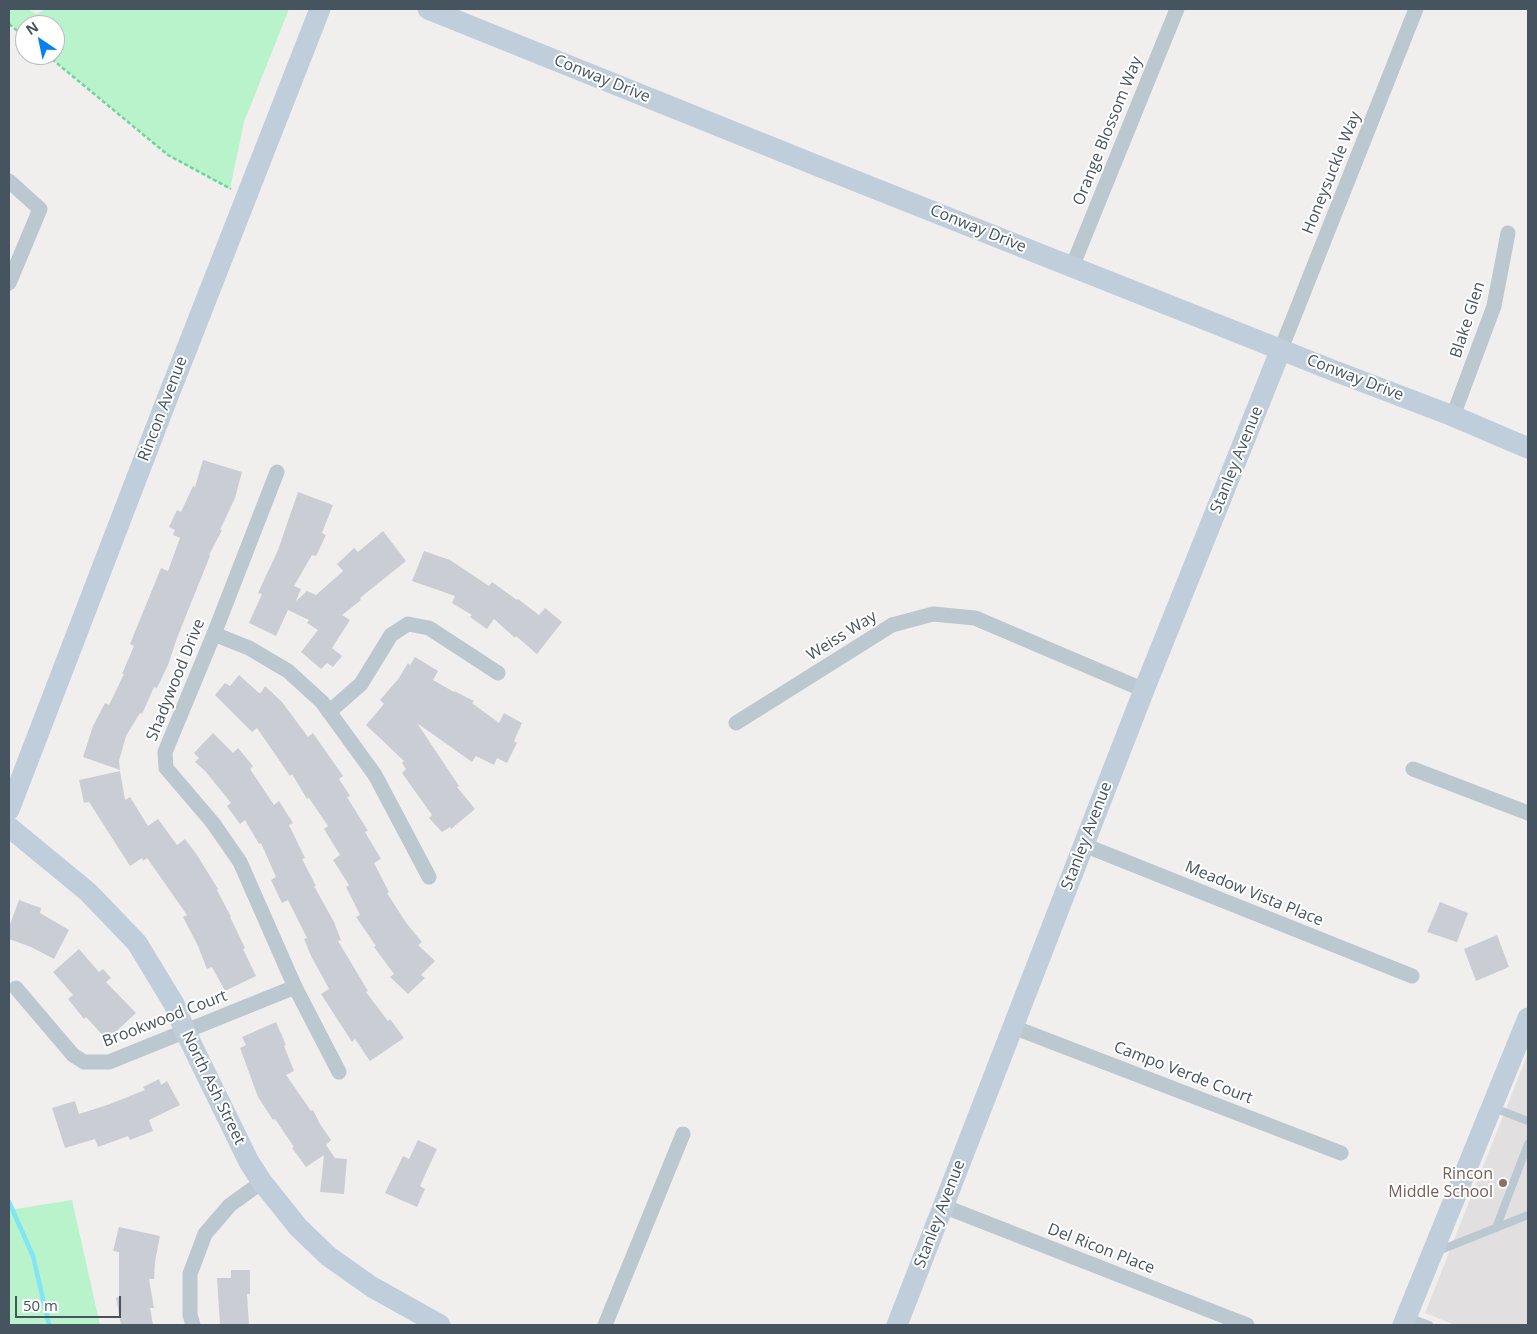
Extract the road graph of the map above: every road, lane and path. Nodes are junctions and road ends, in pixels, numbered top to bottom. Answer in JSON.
{"nodes":[{"id":1,"x":320,"y":9,"type":"edge"},
{"id":2,"x":428,"y":9,"type":"edge"},
{"id":3,"x":1177,"y":9,"type":"edge"},
{"id":4,"x":1416,"y":9,"type":"edge"},
{"id":5,"x":59,"y":65,"type":"edge"},
{"id":6,"x":9,"y":181,"type":"edge"},
{"id":7,"x":245,"y":197,"type":"junction"},
{"id":8,"x":1508,"y":233,"type":"dead end"},
{"id":9,"x":1072,"y":267,"type":"junction"},
{"id":10,"x":9,"y":283,"type":"edge"},
{"id":11,"x":1281,"y":349,"type":"junction"},
{"id":12,"x":1453,"y":416,"type":"junction"},
{"id":13,"x":1528,"y":448,"type":"edge"},
{"id":14,"x":276,"y":472,"type":"dead end"},
{"id":15,"x":214,"y":634,"type":"junction"},
{"id":16,"x":498,"y":673,"type":"dead end"},
{"id":17,"x":1144,"y":690,"type":"junction"},
{"id":18,"x":329,"y":712,"type":"junction"},
{"id":19,"x":736,"y":723,"type":"dead end"},
{"id":20,"x":1413,"y":769,"type":"dead end"},
{"id":21,"x":9,"y":810,"type":"edge"},
{"id":22,"x":1528,"y":813,"type":"edge"},
{"id":23,"x":9,"y":827,"type":"edge"},
{"id":24,"x":1084,"y":845,"type":"junction"},
{"id":25,"x":429,"y":877,"type":"dead end"},
{"id":26,"x":1412,"y":976,"type":"dead end"},
{"id":27,"x":295,"y":987,"type":"junction"},
{"id":28,"x":16,"y":988,"type":"dead end"},
{"id":29,"x":1528,"y":1018,"type":"edge"},
{"id":30,"x":1013,"y":1026,"type":"junction"},
{"id":31,"x":186,"y":1031,"type":"junction"},
{"id":32,"x":340,"y":1072,"type":"dead end"},
{"id":33,"x":1492,"y":1107,"type":"junction"},
{"id":34,"x":1528,"y":1121,"type":"edge"},
{"id":35,"x":683,"y":1134,"type":"dead end"},
{"id":36,"x":1528,"y":1144,"type":"edge"},
{"id":37,"x":1341,"y":1153,"type":"dead end"},
{"id":38,"x":262,"y":1182,"type":"junction"},
{"id":39,"x":943,"y":1206,"type":"junction"},
{"id":40,"x":1528,"y":1214,"type":"edge"},
{"id":41,"x":1496,"y":1228,"type":"junction"},
{"id":42,"x":1432,"y":1254,"type":"junction"},
{"id":43,"x":1405,"y":1321,"type":"edge"},
{"id":44,"x":193,"y":1325,"type":"edge"},
{"id":45,"x":440,"y":1325,"type":"edge"},
{"id":46,"x":606,"y":1325,"type":"edge"},
{"id":47,"x":896,"y":1325,"type":"edge"},
{"id":48,"x":1247,"y":1325,"type":"edge"},
{"id":49,"x":1429,"y":1325,"type":"edge"}],
"edges":[{"from":1,"to":7,"type":"street","name":"Rincon Avenue"},
{"from":2,"to":9,"type":"street","name":"Conway Drive"},
{"from":3,"to":9,"type":"street","name":"Orange Blossom Way"},
{"from":4,"to":11,"type":"street","name":"Honeysuckle Way"},
{"from":5,"to":7,"type":"path"},
{"from":6,"to":10,"type":"street"},
{"from":7,"to":21,"type":"street","name":"Rincon Avenue"},
{"from":8,"to":12,"type":"street","name":"Blake Glen"},
{"from":9,"to":11,"type":"street","name":"Conway Drive"},
{"from":11,"to":12,"type":"street","name":"Conway Drive"},
{"from":11,"to":17,"type":"street","name":"Stanley Avenue"},
{"from":12,"to":13,"type":"street","name":"Conway Drive"},
{"from":14,"to":15,"type":"street","name":"Shadywood Drive"},
{"from":15,"to":18,"type":"street"},
{"from":15,"to":27,"type":"street","name":"Shadywood Drive"},
{"from":16,"to":18,"type":"street"},
{"from":17,"to":19,"type":"street","name":"Weiss Way"},
{"from":17,"to":24,"type":"street","name":"Stanley Avenue"},
{"from":18,"to":25,"type":"street"},
{"from":20,"to":22,"type":"street"},
{"from":23,"to":31,"type":"street","name":"North Ash Street"},
{"from":24,"to":26,"type":"street","name":"Meadow Vista Place"},
{"from":24,"to":30,"type":"street","name":"Stanley Avenue"},
{"from":27,"to":31,"type":"street","name":"Brookwood Court"},
{"from":27,"to":32,"type":"street","name":"Shadywood Drive"},
{"from":28,"to":31,"type":"street","name":"Brookwood Court"},
{"from":29,"to":33,"type":"street"},
{"from":30,"to":37,"type":"street","name":"Campo Verde Court"},
{"from":30,"to":39,"type":"street","name":"Stanley Avenue"},
{"from":31,"to":38,"type":"street","name":"North Ash Street"},
{"from":33,"to":34,"type":"lane"},
{"from":33,"to":42,"type":"street"},
{"from":35,"to":46,"type":"street"},
{"from":36,"to":41,"type":"lane"},
{"from":38,"to":44,"type":"street"},
{"from":38,"to":45,"type":"street","name":"North Ash Street"},
{"from":39,"to":47,"type":"street","name":"Stanley Avenue"},
{"from":39,"to":48,"type":"street","name":"Del Ricon Place"},
{"from":40,"to":41,"type":"lane"},
{"from":41,"to":42,"type":"lane"},
{"from":42,"to":43,"type":"street"},
{"from":43,"to":49,"type":"lane"}]}
